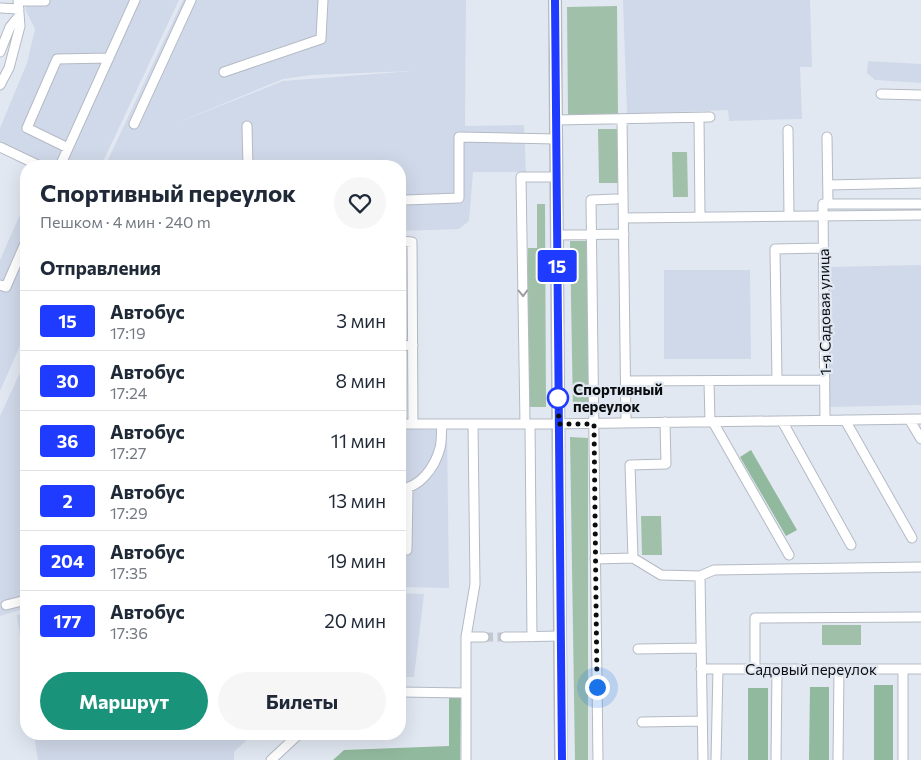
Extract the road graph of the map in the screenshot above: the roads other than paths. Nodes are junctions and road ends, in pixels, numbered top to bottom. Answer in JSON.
{"nodes":[{"id":1,"x":135,"y":0,"type":"edge"},
{"id":2,"x":191,"y":0,"type":"edge"},
{"id":3,"x":323,"y":0,"type":"edge"},
{"id":4,"x":555,"y":0,"type":"edge"},
{"id":5,"x":45,"y":1,"type":"edge"},
{"id":6,"x":19,"y":6,"type":"edge"},
{"id":7,"x":0,"y":8,"type":"edge"},
{"id":8,"x":0,"y":52,"type":"edge"},
{"id":9,"x":109,"y":58,"type":"junction"},
{"id":10,"x":0,"y":63,"type":"edge"},
{"id":11,"x":9,"y":68,"type":"junction"},
{"id":12,"x":224,"y":72,"type":"dead end"},
{"id":13,"x":0,"y":85,"type":"edge"},
{"id":14,"x":881,"y":94,"type":"dead end"},
{"id":15,"x":921,"y":95,"type":"edge"},
{"id":16,"x":710,"y":117,"type":"dead end"},
{"id":17,"x":699,"y":118,"type":"junction"},
{"id":18,"x":622,"y":119,"type":"junction"},
{"id":19,"x":556,"y":120,"type":"junction"},
{"id":20,"x":134,"y":124,"type":"dead end"},
{"id":21,"x":247,"y":126,"type":"dead end"},
{"id":22,"x":788,"y":130,"type":"dead end"},
{"id":23,"x":827,"y":137,"type":"dead end"},
{"id":24,"x":556,"y":139,"type":"junction"},
{"id":25,"x":0,"y":147,"type":"edge"},
{"id":26,"x":68,"y":148,"type":"junction"},
{"id":27,"x":27,"y":160,"type":"edge"},
{"id":28,"x":63,"y":160,"type":"edge"},
{"id":29,"x":248,"y":160,"type":"edge"},
{"id":30,"x":557,"y":177,"type":"junction"},
{"id":31,"x":921,"y":183,"type":"edge"},
{"id":32,"x":828,"y":185,"type":"junction"},
{"id":33,"x":616,"y":199,"type":"dead end"},
{"id":34,"x":406,"y":200,"type":"edge"},
{"id":35,"x":825,"y":204,"type":"junction"},
{"id":36,"x":921,"y":204,"type":"edge"},
{"id":37,"x":921,"y":215,"type":"edge"},
{"id":38,"x":788,"y":216,"type":"junction"},
{"id":39,"x":823,"y":216,"type":"junction"},
{"id":40,"x":700,"y":217,"type":"junction"},
{"id":41,"x":624,"y":218,"type":"junction"},
{"id":42,"x":592,"y":234,"type":"junction"},
{"id":43,"x":624,"y":234,"type":"junction"},
{"id":44,"x":557,"y":235,"type":"junction"},
{"id":45,"x":406,"y":242,"type":"edge"},
{"id":46,"x":823,"y":248,"type":"junction"},
{"id":47,"x":20,"y":255,"type":"edge"},
{"id":48,"x":0,"y":285,"type":"edge"},
{"id":49,"x":413,"y":345,"type":"junction"},
{"id":50,"x":406,"y":346,"type":"edge"},
{"id":51,"x":777,"y":380,"type":"junction"},
{"id":52,"x":825,"y":380,"type":"junction"},
{"id":53,"x":626,"y":381,"type":"junction"},
{"id":54,"x":709,"y":381,"type":"junction"},
{"id":55,"x":909,"y":419,"type":"junction"},
{"id":56,"x":921,"y":419,"type":"edge"},
{"id":57,"x":825,"y":420,"type":"junction"},
{"id":58,"x":845,"y":420,"type":"junction"},
{"id":59,"x":782,"y":421,"type":"junction"},
{"id":60,"x":665,"y":422,"type":"junction"},
{"id":61,"x":711,"y":422,"type":"junction"},
{"id":62,"x":626,"y":423,"type":"junction"},
{"id":63,"x":406,"y":424,"type":"edge"},
{"id":64,"x":414,"y":424,"type":"junction"},
{"id":65,"x":442,"y":424,"type":"junction"},
{"id":66,"x":473,"y":424,"type":"junction"},
{"id":67,"x":528,"y":424,"type":"junction"},
{"id":68,"x":559,"y":424,"type":"junction"},
{"id":69,"x":594,"y":424,"type":"junction"},
{"id":70,"x":921,"y":439,"type":"edge"},
{"id":71,"x":406,"y":487,"type":"edge"},
{"id":72,"x":406,"y":529,"type":"edge"},
{"id":73,"x":912,"y":538,"type":"dead end"},
{"id":74,"x":852,"y":545,"type":"dead end"},
{"id":75,"x":407,"y":550,"type":"dead end"},
{"id":76,"x":789,"y":555,"type":"dead end"},
{"id":77,"x":633,"y":558,"type":"junction"},
{"id":78,"x":595,"y":559,"type":"junction"},
{"id":79,"x":921,"y":567,"type":"edge"},
{"id":80,"x":700,"y":576,"type":"junction"},
{"id":81,"x":20,"y":602,"type":"edge"},
{"id":82,"x":6,"y":606,"type":"dead end"},
{"id":83,"x":921,"y":618,"type":"edge"},
{"id":84,"x":561,"y":636,"type":"junction"},
{"id":85,"x":466,"y":637,"type":"junction"},
{"id":86,"x":484,"y":637,"type":"tunnel mouth"},
{"id":87,"x":505,"y":637,"type":"tunnel mouth"},
{"id":88,"x":532,"y":637,"type":"junction"},
{"id":89,"x":701,"y":648,"type":"junction"},
{"id":90,"x":638,"y":649,"type":"dead end"},
{"id":91,"x":701,"y":669,"type":"junction"},
{"id":92,"x":718,"y":669,"type":"junction"},
{"id":93,"x":755,"y":669,"type":"junction"},
{"id":94,"x":776,"y":669,"type":"junction"},
{"id":95,"x":839,"y":669,"type":"junction"},
{"id":96,"x":903,"y":669,"type":"junction"},
{"id":97,"x":921,"y":669,"type":"edge"},
{"id":98,"x":406,"y":692,"type":"edge"},
{"id":99,"x":465,"y":693,"type":"junction"},
{"id":100,"x":702,"y":721,"type":"junction"},
{"id":101,"x":642,"y":722,"type":"dead end"},
{"id":102,"x":293,"y":740,"type":"edge"},
{"id":103,"x":271,"y":760,"type":"edge"},
{"id":104,"x":466,"y":760,"type":"edge"},
{"id":105,"x":562,"y":760,"type":"edge"},
{"id":106,"x":598,"y":760,"type":"edge"},
{"id":107,"x":703,"y":760,"type":"edge"},
{"id":108,"x":716,"y":760,"type":"edge"},
{"id":109,"x":776,"y":760,"type":"edge"},
{"id":110,"x":838,"y":760,"type":"edge"},
{"id":111,"x":903,"y":760,"type":"edge"}],
"edges":[{"from":1,"to":9,"type":"street"},
{"from":2,"to":20,"type":"street"},
{"from":3,"to":12,"type":"street"},
{"from":4,"to":19,"type":"main road"},
{"from":5,"to":6,"type":"street"},
{"from":6,"to":7,"type":"street"},
{"from":6,"to":8,"type":"street"},
{"from":6,"to":11,"type":"street"},
{"from":9,"to":26,"type":"street"},
{"from":9,"to":26,"type":"street"},
{"from":10,"to":11,"type":"street"},
{"from":11,"to":13,"type":"street"},
{"from":14,"to":15,"type":"street"},
{"from":16,"to":17,"type":"street"},
{"from":17,"to":18,"type":"street"},
{"from":17,"to":40,"type":"street"},
{"from":18,"to":19,"type":"street"},
{"from":18,"to":41,"type":"street"},
{"from":19,"to":24,"type":"main road"},
{"from":21,"to":29,"type":"street"},
{"from":22,"to":38,"type":"street"},
{"from":23,"to":32,"type":"street","name":"1-я Садовая улица"},
{"from":24,"to":30,"type":"main road"},
{"from":24,"to":34,"type":"street"},
{"from":25,"to":27,"type":"street"},
{"from":26,"to":28,"type":"street"},
{"from":30,"to":44,"type":"main road"},
{"from":30,"to":67,"type":"street","one_way":true},
{"from":31,"to":32,"type":"street"},
{"from":32,"to":35,"type":"street","name":"1-я Садовая улица"},
{"from":33,"to":42,"type":"street"},
{"from":35,"to":36,"type":"street"},
{"from":35,"to":39,"type":"street","name":"1-я Садовая улица"},
{"from":37,"to":39,"type":"street"},
{"from":38,"to":39,"type":"street"},
{"from":38,"to":40,"type":"street"},
{"from":39,"to":46,"type":"street","name":"1-я Садовая улица"},
{"from":40,"to":41,"type":"street"},
{"from":41,"to":43,"type":"street"},
{"from":42,"to":43,"type":"street"},
{"from":42,"to":44,"type":"street"},
{"from":42,"to":69,"type":"street"},
{"from":43,"to":53,"type":"street"},
{"from":44,"to":68,"type":"main road"},
{"from":45,"to":49,"type":"street"},
{"from":46,"to":51,"type":"street"},
{"from":46,"to":52,"type":"street","name":"1-я Садовая улица"},
{"from":47,"to":48,"type":"street"},
{"from":49,"to":50,"type":"street"},
{"from":49,"to":64,"type":"street"},
{"from":51,"to":52,"type":"street"},
{"from":51,"to":54,"type":"street"},
{"from":52,"to":57,"type":"street","name":"1-я Садовая улица"},
{"from":53,"to":54,"type":"street"},
{"from":53,"to":62,"type":"street"},
{"from":54,"to":61,"type":"street"},
{"from":55,"to":56,"type":"street"},
{"from":55,"to":58,"type":"street"},
{"from":55,"to":70,"type":"street"},
{"from":57,"to":58,"type":"street"},
{"from":57,"to":59,"type":"street"},
{"from":58,"to":73,"type":"street"},
{"from":59,"to":61,"type":"street"},
{"from":59,"to":74,"type":"street"},
{"from":60,"to":61,"type":"street"},
{"from":60,"to":62,"type":"street"},
{"from":60,"to":77,"type":"street"},
{"from":61,"to":76,"type":"street"},
{"from":62,"to":69,"type":"street"},
{"from":63,"to":64,"type":"street"},
{"from":64,"to":65,"type":"street"},
{"from":65,"to":66,"type":"street"},
{"from":65,"to":71,"type":"street"},
{"from":66,"to":67,"type":"street"},
{"from":66,"to":85,"type":"street"},
{"from":67,"to":68,"type":"street"},
{"from":67,"to":88,"type":"street"},
{"from":68,"to":69,"type":"street"},
{"from":68,"to":84,"type":"main road"},
{"from":69,"to":78,"type":"street"},
{"from":72,"to":75,"type":"street"},
{"from":77,"to":78,"type":"street"},
{"from":77,"to":80,"type":"street"},
{"from":78,"to":106,"type":"street"},
{"from":79,"to":80,"type":"street"},
{"from":80,"to":89,"type":"street"},
{"from":81,"to":82,"type":"street"},
{"from":83,"to":93,"type":"street"},
{"from":84,"to":88,"type":"street"},
{"from":84,"to":105,"type":"main road"},
{"from":85,"to":86,"type":"street"},
{"from":85,"to":99,"type":"street"},
{"from":87,"to":88,"type":"street"},
{"from":89,"to":90,"type":"street"},
{"from":89,"to":91,"type":"street"},
{"from":91,"to":92,"type":"street","name":"Садовый переулок"},
{"from":91,"to":100,"type":"street"},
{"from":92,"to":93,"type":"street","name":"Садовый переулок"},
{"from":92,"to":108,"type":"street"},
{"from":93,"to":94,"type":"street","name":"Садовый переулок"},
{"from":94,"to":95,"type":"street","name":"Садовый переулок"},
{"from":94,"to":109,"type":"street"},
{"from":95,"to":96,"type":"street","name":"Садовый переулок"},
{"from":95,"to":110,"type":"street"},
{"from":96,"to":97,"type":"street","name":"Садовый переулок"},
{"from":96,"to":111,"type":"street"},
{"from":98,"to":99,"type":"street"},
{"from":99,"to":104,"type":"street"},
{"from":100,"to":101,"type":"street"},
{"from":100,"to":107,"type":"street"},
{"from":102,"to":103,"type":"street"}]}
